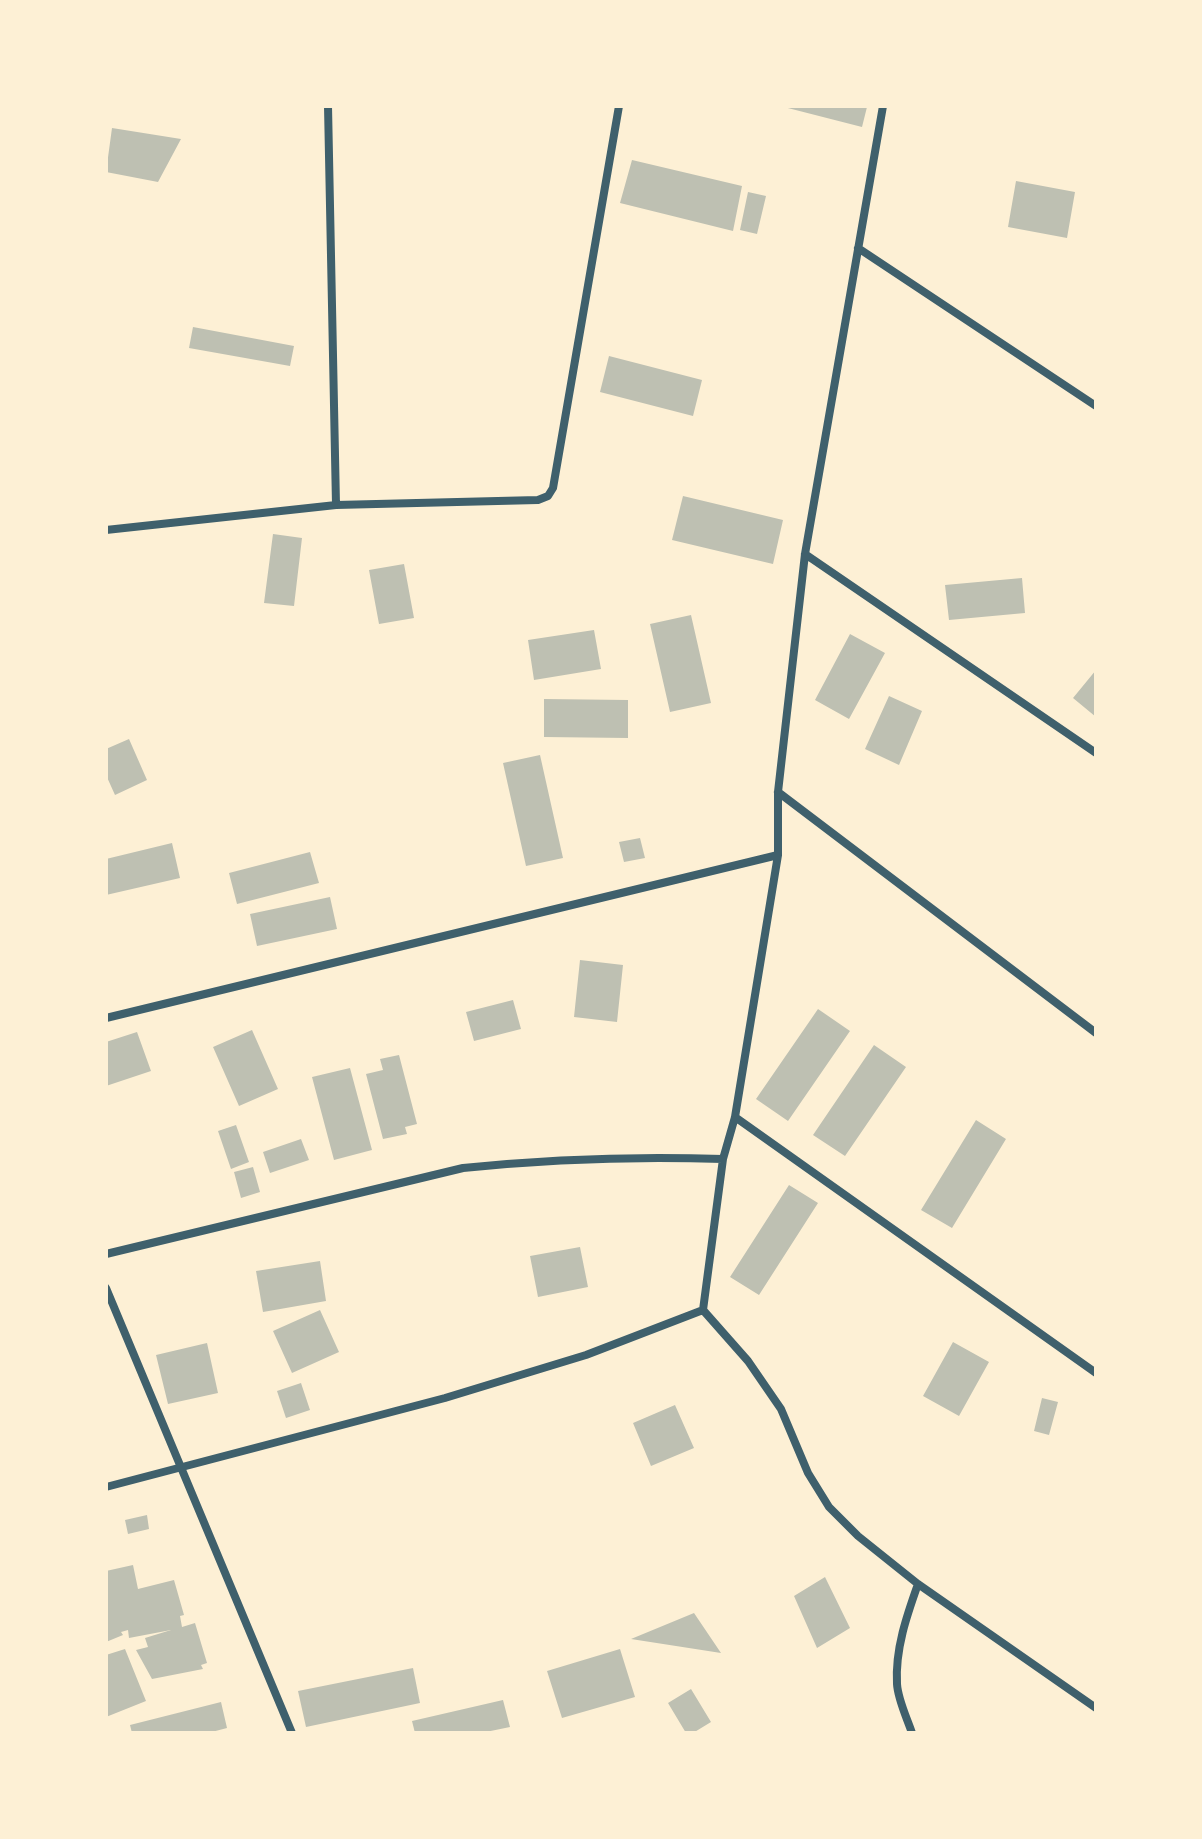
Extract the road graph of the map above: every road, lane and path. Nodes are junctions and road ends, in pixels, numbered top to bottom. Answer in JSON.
{"nodes":[{"id":1,"x":328,"y":106,"type":"edge"},
{"id":2,"x":619,"y":106,"type":"edge"},
{"id":3,"x":883,"y":106,"type":"edge"},
{"id":4,"x":858,"y":248,"type":"junction"},
{"id":5,"x":1096,"y":406,"type":"edge"},
{"id":6,"x":336,"y":505,"type":"junction"},
{"id":7,"x":106,"y":530,"type":"edge"},
{"id":8,"x":805,"y":554,"type":"junction"},
{"id":9,"x":1096,"y":753,"type":"edge"},
{"id":10,"x":778,"y":792,"type":"junction"},
{"id":11,"x":778,"y":855,"type":"junction"},
{"id":12,"x":106,"y":1018,"type":"edge"},
{"id":13,"x":1096,"y":1033,"type":"edge"},
{"id":14,"x":735,"y":1117,"type":"junction"},
{"id":15,"x":723,"y":1159,"type":"junction"},
{"id":16,"x":106,"y":1254,"type":"edge"},
{"id":17,"x":106,"y":1288,"type":"edge"},
{"id":18,"x":703,"y":1310,"type":"junction"},
{"id":19,"x":1096,"y":1373,"type":"edge"},
{"id":20,"x":180,"y":1467,"type":"junction"},
{"id":21,"x":106,"y":1487,"type":"edge"},
{"id":22,"x":918,"y":1584,"type":"junction"},
{"id":23,"x":1096,"y":1708,"type":"edge"},
{"id":24,"x":292,"y":1733,"type":"edge"},
{"id":25,"x":912,"y":1733,"type":"edge"}],
"edges":[{"from":1,"to":6,"type":"street"},
{"from":2,"to":6,"type":"street"},
{"from":3,"to":4,"type":"street"},
{"from":4,"to":5,"type":"street"},
{"from":4,"to":8,"type":"street"},
{"from":6,"to":7,"type":"street"},
{"from":8,"to":9,"type":"street"},
{"from":8,"to":10,"type":"street"},
{"from":10,"to":11,"type":"street"},
{"from":10,"to":13,"type":"street"},
{"from":11,"to":12,"type":"street"},
{"from":11,"to":14,"type":"street"},
{"from":14,"to":15,"type":"street"},
{"from":14,"to":19,"type":"street"},
{"from":15,"to":16,"type":"street"},
{"from":15,"to":18,"type":"street"},
{"from":17,"to":20,"type":"street"},
{"from":18,"to":20,"type":"street"},
{"from":18,"to":22,"type":"street"},
{"from":20,"to":21,"type":"street"},
{"from":20,"to":24,"type":"street"},
{"from":22,"to":23,"type":"street"},
{"from":22,"to":25,"type":"street"}]}
